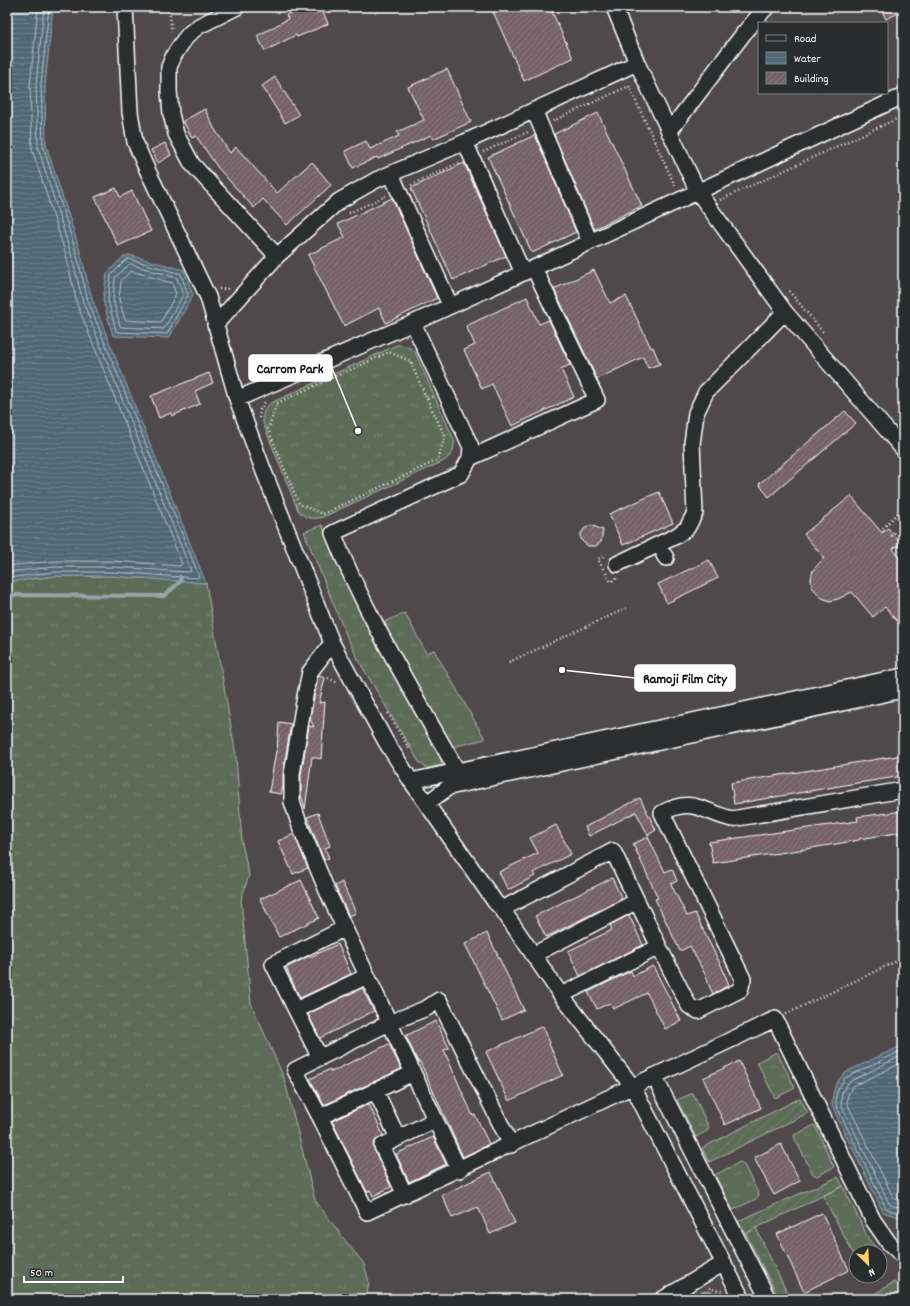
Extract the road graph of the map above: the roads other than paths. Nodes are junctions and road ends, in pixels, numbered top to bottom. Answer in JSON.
{"nodes":[{"id":1,"x":125,"y":7,"type":"edge"},
{"id":2,"x":237,"y":7,"type":"edge"},
{"id":3,"x":614,"y":7,"type":"edge"},
{"id":4,"x":768,"y":7,"type":"edge"},
{"id":5,"x":637,"y":64,"type":"junction"},
{"id":6,"x":903,"y":96,"type":"edge"},
{"id":7,"x":534,"y":110,"type":"junction"},
{"id":8,"x":669,"y":132,"type":"junction"},
{"id":9,"x":465,"y":142,"type":"junction"},
{"id":10,"x":390,"y":174,"type":"junction"},
{"id":11,"x":698,"y":192,"type":"junction"},
{"id":12,"x":590,"y":242,"type":"junction"},
{"id":13,"x":277,"y":256,"type":"junction"},
{"id":14,"x":528,"y":270,"type":"junction"},
{"id":15,"x":450,"y":305,"type":"junction"},
{"id":16,"x":785,"y":312,"type":"junction"},
{"id":17,"x":412,"y":323,"type":"junction"},
{"id":18,"x":215,"y":325,"type":"junction"},
{"id":19,"x":237,"y":399,"type":"junction"},
{"id":20,"x":903,"y":449,"type":"edge"},
{"id":21,"x":470,"y":458,"type":"junction"},
{"id":22,"x":617,"y":571,"type":"road end"},
{"id":23,"x":325,"y":636,"type":"junction"},
{"id":24,"x":903,"y":676,"type":"edge"},
{"id":25,"x":903,"y":690,"type":"edge"},
{"id":26,"x":458,"y":772,"type":"junction"},
{"id":27,"x":411,"y":781,"type":"junction"},
{"id":28,"x":903,"y":790,"type":"edge"},
{"id":29,"x":427,"y":803,"type":"junction"},
{"id":30,"x":637,"y":901,"type":"junction"},
{"id":31,"x":502,"y":909,"type":"junction"},
{"id":32,"x":345,"y":928,"type":"junction"},
{"id":33,"x":659,"y":947,"type":"junction"},
{"id":34,"x":533,"y":955,"type":"junction"},
{"id":35,"x":367,"y":976,"type":"junction"},
{"id":36,"x":561,"y":995,"type":"junction"},
{"id":37,"x":296,"y":1010,"type":"junction"},
{"id":38,"x":389,"y":1023,"type":"junction"},
{"id":39,"x":320,"y":1058,"type":"junction"},
{"id":40,"x":413,"y":1072,"type":"junction"},
{"id":41,"x":654,"y":1076,"type":"junction"},
{"id":42,"x":633,"y":1087,"type":"junction"},
{"id":43,"x":376,"y":1090,"type":"junction"},
{"id":44,"x":320,"y":1117,"type":"junction"},
{"id":45,"x":435,"y":1120,"type":"junction"},
{"id":46,"x":398,"y":1138,"type":"junction"},
{"id":47,"x":511,"y":1145,"type":"junction"},
{"id":48,"x":459,"y":1170,"type":"junction"},
{"id":49,"x":405,"y":1195,"type":"junction"},
{"id":50,"x":903,"y":1256,"type":"edge"},
{"id":51,"x":724,"y":1263,"type":"junction"},
{"id":52,"x":663,"y":1299,"type":"edge"},
{"id":53,"x":742,"y":1299,"type":"edge"},
{"id":54,"x":768,"y":1299,"type":"edge"}],
"edges":[{"from":1,"to":18,"type":"lane"},
{"from":2,"to":13,"type":"lane"},
{"from":3,"to":5,"type":"lane"},
{"from":4,"to":8,"type":"lane"},
{"from":5,"to":7,"type":"lane"},
{"from":5,"to":8,"type":"lane"},
{"from":6,"to":11,"type":"lane"},
{"from":7,"to":9,"type":"lane"},
{"from":7,"to":12,"type":"lane"},
{"from":8,"to":11,"type":"lane"},
{"from":9,"to":10,"type":"lane"},
{"from":9,"to":14,"type":"lane"},
{"from":10,"to":13,"type":"lane"},
{"from":10,"to":15,"type":"lane"},
{"from":11,"to":12,"type":"lane"},
{"from":11,"to":16,"type":"lane"},
{"from":12,"to":14,"type":"lane"},
{"from":13,"to":18,"type":"lane"},
{"from":14,"to":15,"type":"lane"},
{"from":14,"to":21,"type":"lane"},
{"from":15,"to":17,"type":"lane"},
{"from":16,"to":20,"type":"lane"},
{"from":16,"to":22,"type":"lane"},
{"from":17,"to":19,"type":"lane"},
{"from":17,"to":21,"type":"lane"},
{"from":18,"to":19,"type":"lane"},
{"from":19,"to":23,"type":"lane"},
{"from":21,"to":26,"type":"lane"},
{"from":23,"to":27,"type":"lane"},
{"from":23,"to":32,"type":"lane"},
{"from":24,"to":26,"type":"lane"},
{"from":25,"to":29,"type":"lane"},
{"from":26,"to":27,"type":"lane"},
{"from":27,"to":29,"type":"lane"},
{"from":28,"to":33,"type":"lane"},
{"from":29,"to":31,"type":"lane"},
{"from":30,"to":31,"type":"lane"},
{"from":30,"to":33,"type":"lane"},
{"from":30,"to":34,"type":"lane"},
{"from":31,"to":34,"type":"lane"},
{"from":32,"to":35,"type":"lane"},
{"from":32,"to":37,"type":"lane"},
{"from":33,"to":36,"type":"lane"},
{"from":34,"to":36,"type":"lane"},
{"from":35,"to":37,"type":"lane"},
{"from":35,"to":38,"type":"lane"},
{"from":36,"to":42,"type":"lane"},
{"from":37,"to":39,"type":"lane"},
{"from":38,"to":39,"type":"lane"},
{"from":38,"to":40,"type":"lane"},
{"from":38,"to":47,"type":"lane"},
{"from":39,"to":44,"type":"lane"},
{"from":40,"to":43,"type":"lane"},
{"from":40,"to":45,"type":"lane"},
{"from":41,"to":42,"type":"lane"},
{"from":41,"to":50,"type":"lane"},
{"from":41,"to":54,"type":"lane"},
{"from":42,"to":47,"type":"lane"},
{"from":42,"to":51,"type":"lane"},
{"from":43,"to":44,"type":"lane"},
{"from":43,"to":46,"type":"lane"},
{"from":44,"to":49,"type":"lane"},
{"from":45,"to":46,"type":"lane"},
{"from":45,"to":48,"type":"lane"},
{"from":46,"to":49,"type":"lane"},
{"from":47,"to":48,"type":"lane"},
{"from":48,"to":49,"type":"lane"},
{"from":51,"to":52,"type":"lane"},
{"from":51,"to":53,"type":"lane"}]}
